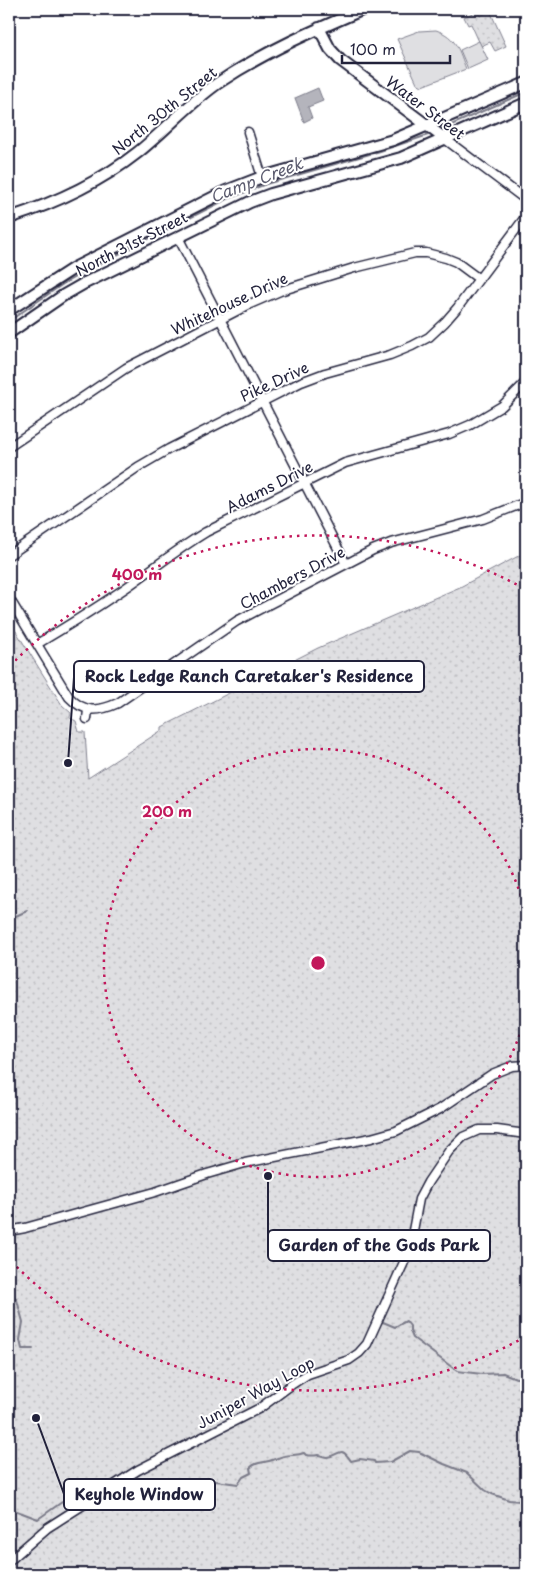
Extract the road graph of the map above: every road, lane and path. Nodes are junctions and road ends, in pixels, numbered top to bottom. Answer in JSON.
{"nodes":[{"id":1,"x":364,"y":9,"type":"edge"},
{"id":2,"x":319,"y":28,"type":"junction"},
{"id":3,"x":526,"y":83,"type":"edge"},
{"id":4,"x":526,"y":103,"type":"edge"},
{"id":5,"x":427,"y":126,"type":"junction"},
{"id":6,"x":248,"y":132,"type":"dead end"},
{"id":7,"x":445,"y":139,"type":"junction"},
{"id":8,"x":262,"y":177,"type":"junction"},
{"id":9,"x":526,"y":200,"type":"edge"},
{"id":10,"x":526,"y":216,"type":"edge"},
{"id":11,"x":9,"y":218,"type":"edge"},
{"id":12,"x":178,"y":237,"type":"junction"},
{"id":13,"x":479,"y":279,"type":"junction"},
{"id":14,"x":9,"y":310,"type":"edge"},
{"id":15,"x":221,"y":320,"type":"junction"},
{"id":16,"x":9,"y":333,"type":"edge"},
{"id":17,"x":526,"y":382,"type":"edge"},
{"id":18,"x":262,"y":402,"type":"junction"},
{"id":19,"x":9,"y":447,"type":"edge"},
{"id":20,"x":304,"y":484,"type":"junction"},
{"id":21,"x":526,"y":502,"type":"edge"},
{"id":22,"x":9,"y":555,"type":"edge"},
{"id":23,"x":346,"y":564,"type":"junction"},
{"id":24,"x":9,"y":598,"type":"edge"},
{"id":25,"x":37,"y":644,"type":"junction"},
{"id":26,"x":88,"y":710,"type":"junction"},
{"id":27,"x":86,"y":719,"type":"dead end"},
{"id":28,"x":526,"y":1065,"type":"edge"},
{"id":29,"x":526,"y":1134,"type":"edge"},
{"id":30,"x":9,"y":1231,"type":"edge"},
{"id":31,"x":9,"y":1560,"type":"edge"}],
"edges":[{"from":1,"to":2,"type":"street","name":"North 30th Street"},
{"from":2,"to":5,"type":"street","name":"Water Street"},
{"from":2,"to":11,"type":"street","name":"North 30th Street"},
{"from":3,"to":5,"type":"street","name":"North 31st Street"},
{"from":4,"to":7,"type":"street","name":"North 31st Street"},
{"from":5,"to":7,"type":"street","name":"Water Street"},
{"from":5,"to":8,"type":"street","name":"North 31st Street"},
{"from":6,"to":8,"type":"street"},
{"from":7,"to":9,"type":"street","name":"Water Street"},
{"from":7,"to":12,"type":"street","name":"North 31st Street"},
{"from":8,"to":14,"type":"street","name":"North 31st Street"},
{"from":10,"to":13,"type":"street","name":"Pike Drive"},
{"from":12,"to":15,"type":"street"},
{"from":12,"to":16,"type":"street","name":"North 31st Street"},
{"from":13,"to":15,"type":"street","name":"Whitehouse Drive"},
{"from":13,"to":18,"type":"street","name":"Pike Drive"},
{"from":15,"to":18,"type":"street"},
{"from":15,"to":19,"type":"street","name":"Whitehouse Drive"},
{"from":17,"to":20,"type":"street","name":"Adams Drive"},
{"from":18,"to":20,"type":"street"},
{"from":18,"to":22,"type":"street","name":"Pike Drive"},
{"from":20,"to":23,"type":"street"},
{"from":20,"to":25,"type":"street","name":"Adams Drive"},
{"from":21,"to":23,"type":"street","name":"Chambers Drive"},
{"from":23,"to":26,"type":"street","name":"Chambers Drive"},
{"from":24,"to":25,"type":"street"},
{"from":25,"to":26,"type":"street"},
{"from":26,"to":27,"type":"street"},
{"from":28,"to":30,"type":"street"},
{"from":29,"to":31,"type":"street","name":"Juniper Way Loop"}]}
